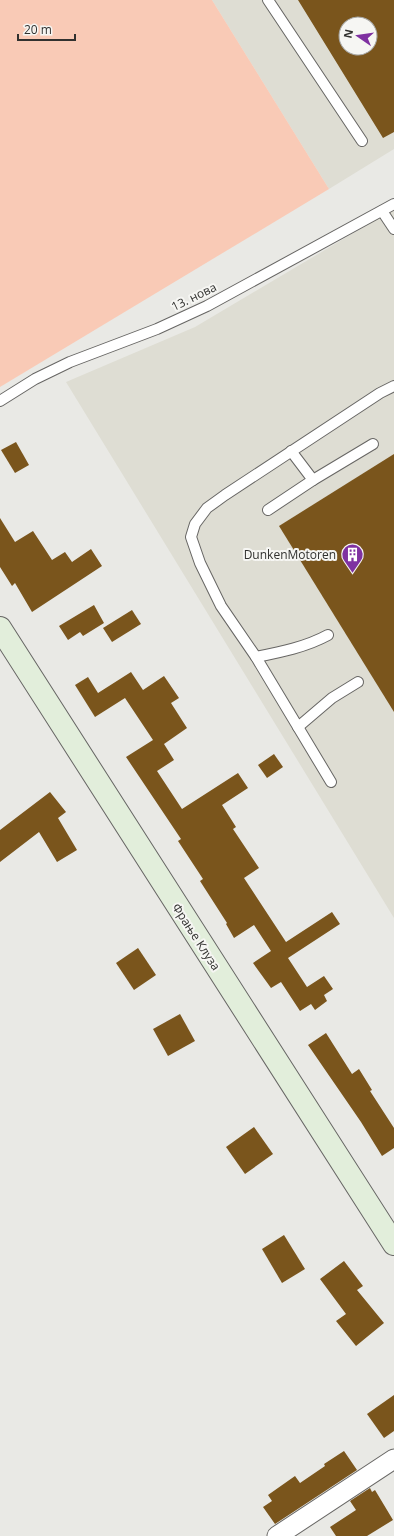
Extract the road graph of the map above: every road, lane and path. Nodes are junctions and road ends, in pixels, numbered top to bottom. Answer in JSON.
{"nodes":[{"id":1,"x":268,"y":0,"type":"edge"},
{"id":2,"x":362,"y":141,"type":"dead end"},
{"id":3,"x":394,"y":204,"type":"edge"},
{"id":4,"x":382,"y":211,"type":"junction"},
{"id":5,"x":394,"y":229,"type":"edge"},
{"id":6,"x":394,"y":386,"type":"edge"},
{"id":7,"x":0,"y":401,"type":"edge"},
{"id":8,"x":373,"y":444,"type":"dead end"},
{"id":9,"x":291,"y":451,"type":"junction"},
{"id":10,"x":313,"y":480,"type":"junction"},
{"id":11,"x":268,"y":510,"type":"dead end"},
{"id":12,"x":0,"y":628,"type":"edge"},
{"id":13,"x":328,"y":635,"type":"dead end"},
{"id":14,"x":256,"y":657,"type":"junction"},
{"id":15,"x":358,"y":682,"type":"dead end"},
{"id":16,"x":298,"y":727,"type":"junction"},
{"id":17,"x":331,"y":782,"type":"dead end"},
{"id":18,"x":394,"y":1244,"type":"edge"},
{"id":19,"x":394,"y":1459,"type":"edge"},
{"id":20,"x":277,"y":1536,"type":"edge"}],
"edges":[{"from":1,"to":2,"type":"lane"},
{"from":3,"to":4,"type":"lane","name":"13. нова"},
{"from":4,"to":5,"type":"lane"},
{"from":4,"to":7,"type":"lane","name":"13. нова"},
{"from":6,"to":9,"type":"lane"},
{"from":8,"to":10,"type":"lane"},
{"from":9,"to":10,"type":"lane"},
{"from":9,"to":14,"type":"lane"},
{"from":10,"to":11,"type":"lane"},
{"from":12,"to":18,"type":"main road","name":"Фрање Клуза"},
{"from":13,"to":14,"type":"lane"},
{"from":14,"to":16,"type":"lane"},
{"from":15,"to":16,"type":"lane"},
{"from":16,"to":17,"type":"lane"},
{"from":19,"to":20,"type":"street"}]}
